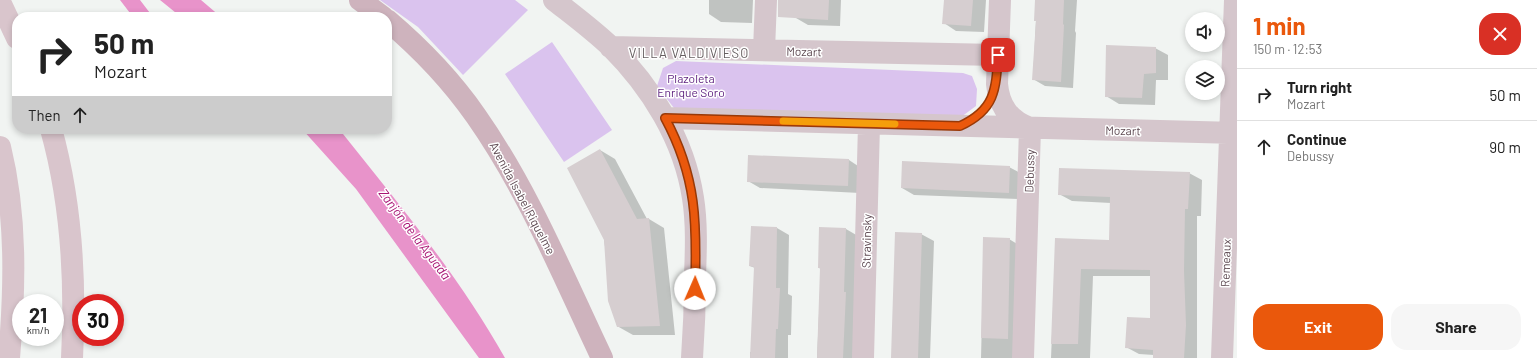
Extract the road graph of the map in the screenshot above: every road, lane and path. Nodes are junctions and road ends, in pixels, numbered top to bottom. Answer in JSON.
{"nodes":[{"id":1,"x":360,"y":0,"type":"edge"},
{"id":2,"x":554,"y":0,"type":"edge"},
{"id":3,"x":766,"y":0,"type":"edge"},
{"id":4,"x":1000,"y":0,"type":"edge"},
{"id":5,"x":1235,"y":0,"type":"edge"},
{"id":6,"x":0,"y":2,"type":"edge"},
{"id":7,"x":376,"y":12,"type":"edge"},
{"id":8,"x":392,"y":25,"type":"edge"},
{"id":9,"x":12,"y":27,"type":"edge"},
{"id":10,"x":610,"y":47,"type":"junction"},
{"id":11,"x":764,"y":50,"type":"junction"},
{"id":12,"x":998,"y":55,"type":"junction"},
{"id":13,"x":997,"y":84,"type":"junction"},
{"id":14,"x":665,"y":118,"type":"junction"},
{"id":15,"x":869,"y":124,"type":"junction"},
{"id":16,"x":960,"y":126,"type":"junction"},
{"id":17,"x":1030,"y":128,"type":"junction"},
{"id":18,"x":1234,"y":133,"type":"edge"},
{"id":19,"x":52,"y":134,"type":"edge"},
{"id":20,"x":0,"y":147,"type":"edge"},
{"id":21,"x":9,"y":358,"type":"edge"},
{"id":22,"x":72,"y":358,"type":"edge"},
{"id":23,"x":602,"y":358,"type":"edge"},
{"id":24,"x":692,"y":358,"type":"edge"},
{"id":25,"x":863,"y":358,"type":"edge"},
{"id":26,"x":1023,"y":358,"type":"edge"},
{"id":27,"x":1222,"y":358,"type":"edge"}],
"edges":[{"from":1,"to":7,"type":"main road"},
{"from":2,"to":10,"type":"street"},
{"from":3,"to":11,"type":"street"},
{"from":4,"to":12,"type":"street"},
{"from":5,"to":18,"type":"street","name":"Remeaux"},
{"from":6,"to":9,"type":"main road"},
{"from":8,"to":23,"type":"main road","name":"Avenida Isabel Riquelme"},
{"from":10,"to":11,"type":"street","name":"Mozart"},
{"from":10,"to":14,"type":"street"},
{"from":11,"to":12,"type":"street","name":"Mozart"},
{"from":12,"to":13,"type":"street"},
{"from":13,"to":16,"type":"street"},
{"from":13,"to":17,"type":"street"},
{"from":14,"to":15,"type":"street","name":"Mozart"},
{"from":14,"to":24,"type":"street"},
{"from":15,"to":16,"type":"street","name":"Mozart"},
{"from":15,"to":25,"type":"street","name":"Stravinsky"},
{"from":16,"to":17,"type":"street","name":"Mozart"},
{"from":17,"to":18,"type":"street","name":"Mozart"},
{"from":17,"to":26,"type":"street","name":"Debussy"},
{"from":18,"to":27,"type":"street","name":"Remeaux"},
{"from":19,"to":22,"type":"main road"},
{"from":20,"to":21,"type":"main road"}]}
